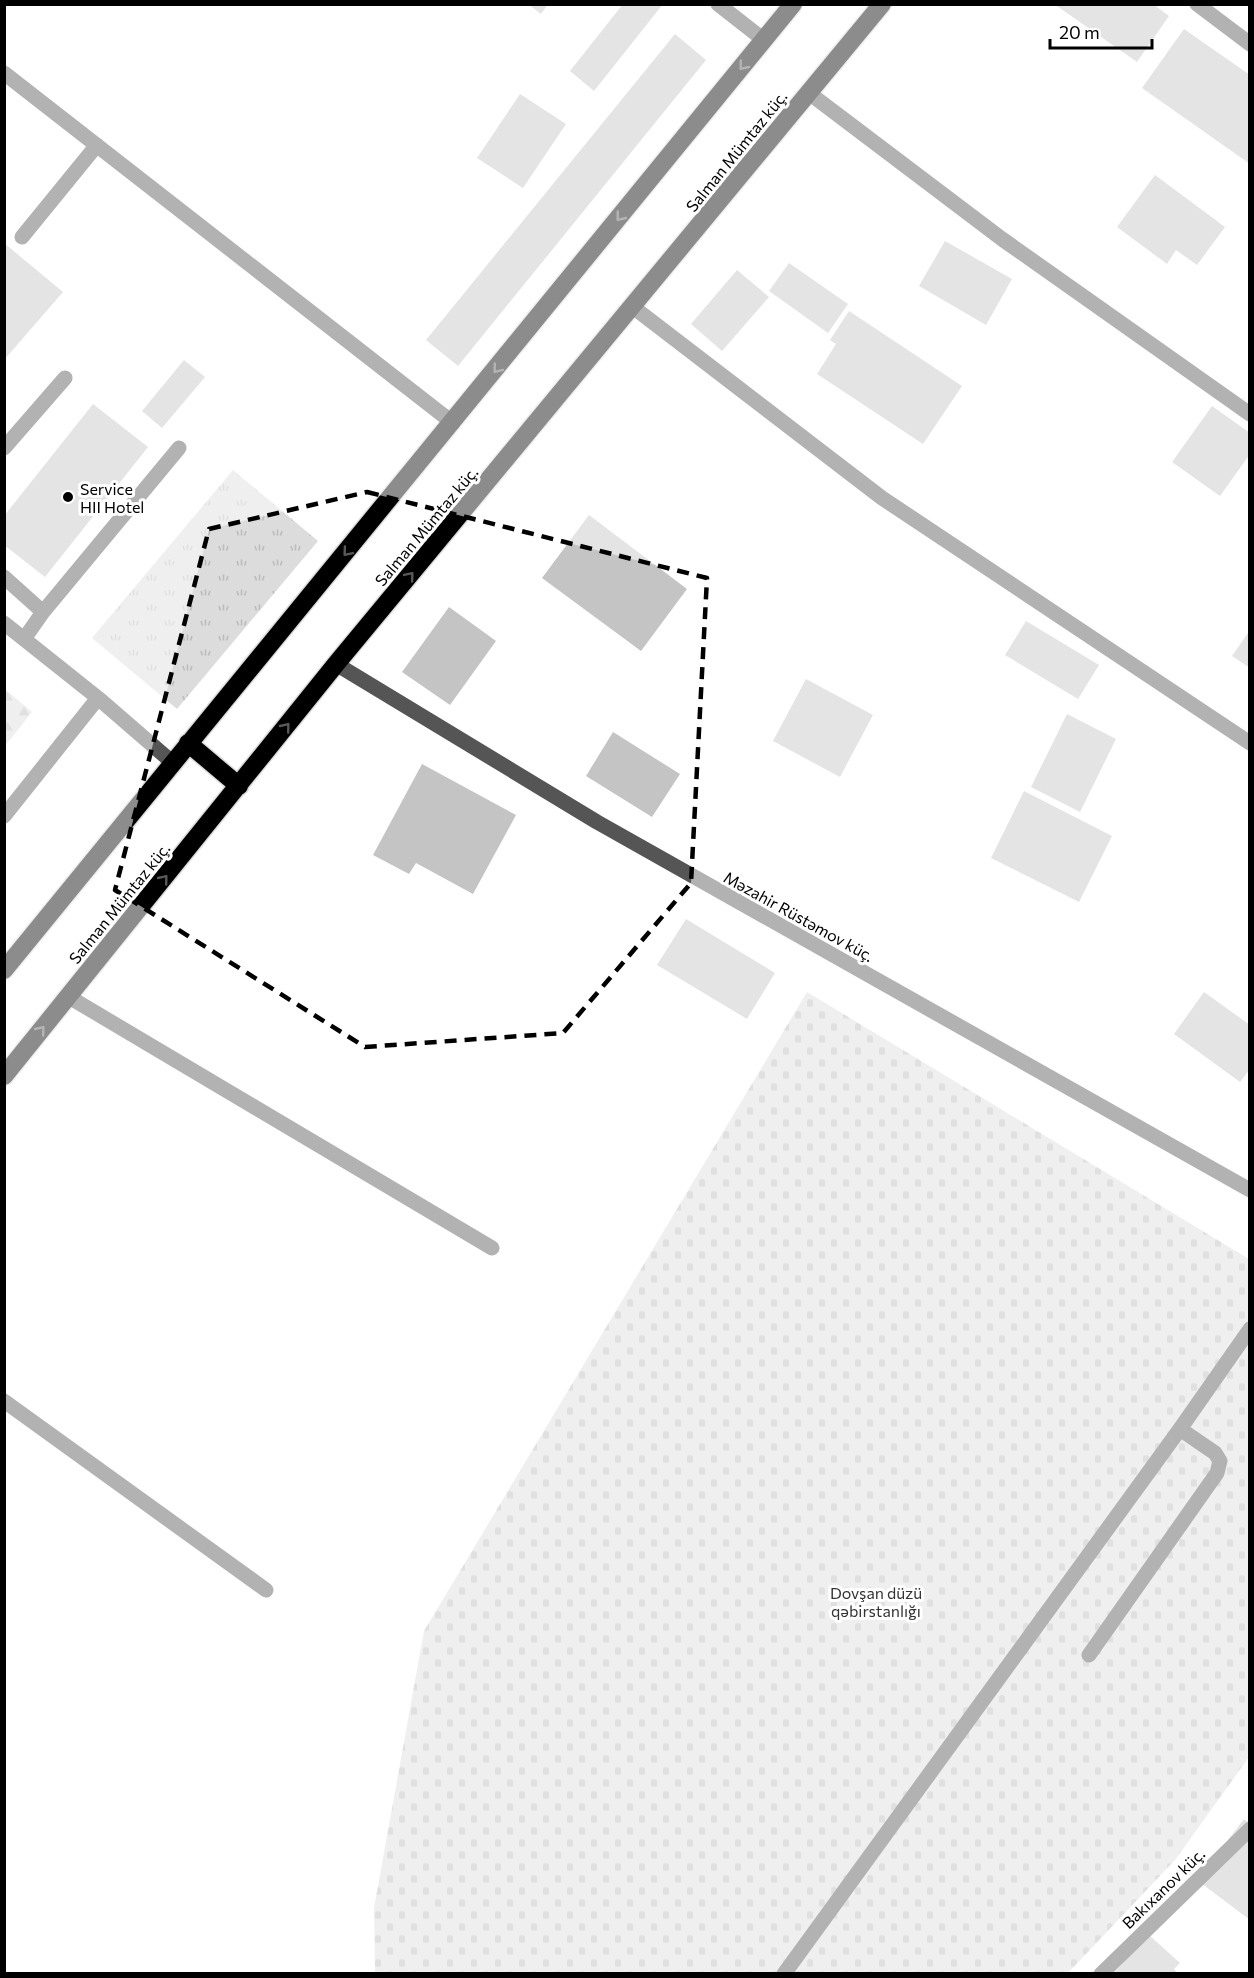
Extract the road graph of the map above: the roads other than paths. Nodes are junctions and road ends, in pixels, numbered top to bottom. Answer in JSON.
{"nodes":[{"id":1,"x":718,"y":4,"type":"edge"},
{"id":2,"x":794,"y":4,"type":"edge"},
{"id":3,"x":882,"y":4,"type":"edge"},
{"id":4,"x":1197,"y":4,"type":"edge"},
{"id":5,"x":764,"y":40,"type":"junction"},
{"id":6,"x":1250,"y":44,"type":"edge"},
{"id":7,"x":4,"y":73,"type":"edge"},
{"id":8,"x":809,"y":93,"type":"junction"},
{"id":9,"x":97,"y":145,"type":"junction"},
{"id":10,"x":22,"y":237,"type":"dead end"},
{"id":11,"x":633,"y":307,"type":"junction"},
{"id":12,"x":65,"y":378,"type":"dead end"},
{"id":13,"x":1250,"y":414,"type":"edge"},
{"id":14,"x":453,"y":423,"type":"junction"},
{"id":15,"x":4,"y":448,"type":"edge"},
{"id":16,"x":179,"y":448,"type":"dead end"},
{"id":17,"x":4,"y":577,"type":"edge"},
{"id":18,"x":43,"y":612,"type":"junction"},
{"id":19,"x":4,"y":623,"type":"edge"},
{"id":20,"x":24,"y":639,"type":"junction"},
{"id":21,"x":336,"y":664,"type":"junction"},
{"id":22,"x":98,"y":698,"type":"junction"},
{"id":23,"x":188,"y":743,"type":"junction"},
{"id":24,"x":1250,"y":743,"type":"edge"},
{"id":25,"x":173,"y":763,"type":"junction"},
{"id":26,"x":239,"y":786,"type":"junction"},
{"id":27,"x":4,"y":816,"type":"edge"},
{"id":28,"x":4,"y":970,"type":"edge"},
{"id":29,"x":69,"y":997,"type":"junction"},
{"id":30,"x":4,"y":1076,"type":"edge"},
{"id":31,"x":1250,"y":1190,"type":"edge"},
{"id":32,"x":492,"y":1248,"type":"dead end"},
{"id":33,"x":1250,"y":1329,"type":"edge"},
{"id":34,"x":4,"y":1401,"type":"edge"},
{"id":35,"x":1180,"y":1429,"type":"junction"},
{"id":36,"x":266,"y":1590,"type":"dead end"},
{"id":37,"x":1089,"y":1655,"type":"dead end"},
{"id":38,"x":1250,"y":1829,"type":"edge"},
{"id":39,"x":784,"y":1974,"type":"edge"},
{"id":40,"x":1101,"y":1974,"type":"edge"}],
"edges":[{"from":1,"to":5,"type":"street"},
{"from":2,"to":5,"type":"highway"},
{"from":3,"to":8,"type":"highway","name":"Salman Mümtaz küç."},
{"from":4,"to":6,"type":"street"},
{"from":5,"to":14,"type":"highway","one_way":true},
{"from":7,"to":9,"type":"street"},
{"from":8,"to":11,"type":"highway","name":"Salman Mümtaz küç."},
{"from":8,"to":13,"type":"street"},
{"from":9,"to":10,"type":"street"},
{"from":9,"to":14,"type":"street"},
{"from":21,"to":11,"type":"highway","name":"Salman Mümtaz küç.","one_way":true},
{"from":11,"to":24,"type":"street"},
{"from":12,"to":15,"type":"street"},
{"from":14,"to":23,"type":"highway","one_way":true},
{"from":16,"to":18,"type":"street"},
{"from":17,"to":18,"type":"street"},
{"from":18,"to":20,"type":"street"},
{"from":19,"to":20,"type":"street"},
{"from":20,"to":22,"type":"street"},
{"from":26,"to":21,"type":"highway","name":"Salman Mümtaz küç.","one_way":true},
{"from":21,"to":31,"type":"street","name":"Məzahir Rüstəmov küç."},
{"from":22,"to":25,"type":"street"},
{"from":22,"to":27,"type":"street"},
{"from":23,"to":25,"type":"highway"},
{"from":23,"to":26,"type":"highway"},
{"from":25,"to":28,"type":"highway"},
{"from":29,"to":26,"type":"highway","name":"Salman Mümtaz küç.","one_way":true},
{"from":30,"to":29,"type":"highway","name":"Salman Mümtaz küç.","one_way":true},
{"from":29,"to":32,"type":"street"},
{"from":33,"to":35,"type":"street"},
{"from":34,"to":36,"type":"street"},
{"from":35,"to":37,"type":"street"},
{"from":35,"to":39,"type":"street"},
{"from":38,"to":40,"type":"street","name":"Bakıxanov küç."}]}
